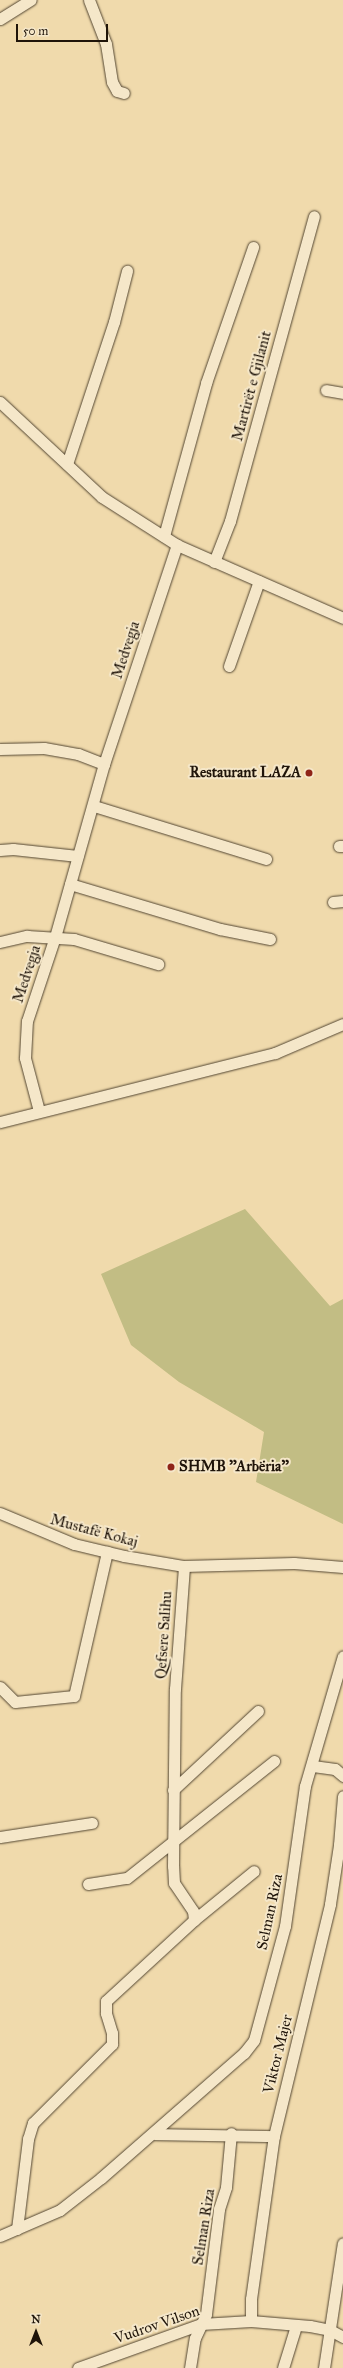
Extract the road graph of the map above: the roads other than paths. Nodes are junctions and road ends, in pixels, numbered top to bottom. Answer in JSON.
{"nodes":[{"id":1,"x":31,"y":0,"type":"edge"},
{"id":2,"x":89,"y":0,"type":"edge"},
{"id":3,"x":0,"y":19,"type":"edge"},
{"id":4,"x":124,"y":93,"type":"dead end"},
{"id":5,"x":314,"y":216,"type":"dead end"},
{"id":6,"x":253,"y":247,"type":"dead end"},
{"id":7,"x":127,"y":271,"type":"dead end"},
{"id":8,"x":326,"y":390,"type":"dead end"},
{"id":9,"x":343,"y":393,"type":"edge"},
{"id":10,"x":0,"y":402,"type":"edge"},
{"id":11,"x":67,"y":464,"type":"junction"},
{"id":12,"x":164,"y":536,"type":"junction"},
{"id":13,"x":177,"y":545,"type":"junction"},
{"id":14,"x":214,"y":562,"type":"junction"},
{"id":15,"x":259,"y":581,"type":"junction"},
{"id":16,"x":343,"y":618,"type":"edge"},
{"id":17,"x":228,"y":666,"type":"dead end"},
{"id":18,"x":0,"y":749,"type":"edge"},
{"id":19,"x":104,"y":764,"type":"junction"},
{"id":20,"x":94,"y":806,"type":"junction"},
{"id":21,"x":0,"y":850,"type":"edge"},
{"id":22,"x":78,"y":856,"type":"junction"},
{"id":23,"x":266,"y":859,"type":"dead end"},
{"id":24,"x":70,"y":884,"type":"junction"},
{"id":25,"x":55,"y":937,"type":"junction"},
{"id":26,"x":270,"y":939,"type":"dead end"},
{"id":27,"x":0,"y":942,"type":"edge"},
{"id":28,"x":158,"y":964,"type":"dead end"},
{"id":29,"x":343,"y":1024,"type":"edge"},
{"id":30,"x":38,"y":1111,"type":"junction"},
{"id":31,"x":0,"y":1122,"type":"edge"},
{"id":32,"x":0,"y":1513,"type":"edge"},
{"id":33,"x":107,"y":1552,"type":"junction"},
{"id":34,"x":184,"y":1566,"type":"junction"},
{"id":35,"x":343,"y":1567,"type":"edge"},
{"id":36,"x":343,"y":1656,"type":"edge"},
{"id":37,"x":0,"y":1687,"type":"edge"},
{"id":38,"x":258,"y":1711,"type":"dead end"},
{"id":39,"x":274,"y":1761,"type":"dead end"},
{"id":40,"x":313,"y":1766,"type":"junction"},
{"id":41,"x":343,"y":1776,"type":"edge"},
{"id":42,"x":173,"y":1790,"type":"junction"},
{"id":43,"x":343,"y":1796,"type":"edge"},
{"id":44,"x":92,"y":1823,"type":"dead end"},
{"id":45,"x":0,"y":1837,"type":"edge"},
{"id":46,"x":174,"y":1840,"type":"junction"},
{"id":47,"x":254,"y":1871,"type":"dead end"},
{"id":48,"x":88,"y":1884,"type":"dead end"},
{"id":49,"x":194,"y":1920,"type":"junction"},
{"id":50,"x":231,"y":2133,"type":"junction"},
{"id":51,"x":155,"y":2134,"type":"junction"},
{"id":52,"x":274,"y":2136,"type":"junction"},
{"id":53,"x":17,"y":2229,"type":"junction"},
{"id":54,"x":0,"y":2236,"type":"edge"},
{"id":55,"x":343,"y":2245,"type":"edge"},
{"id":56,"x":251,"y":2321,"type":"junction"},
{"id":57,"x":201,"y":2324,"type":"junction"},
{"id":58,"x":296,"y":2326,"type":"junction"},
{"id":59,"x":330,"y":2330,"type":"junction"},
{"id":60,"x":343,"y":2337,"type":"edge"},
{"id":61,"x":78,"y":2368,"type":"edge"},
{"id":62,"x":190,"y":2368,"type":"edge"},
{"id":63,"x":283,"y":2368,"type":"edge"},
{"id":64,"x":324,"y":2368,"type":"edge"}],
"edges":[{"from":1,"to":3,"type":"street"},
{"from":2,"to":4,"type":"street"},
{"from":5,"to":14,"type":"street","name":"Martirët e Gjilanit"},
{"from":6,"to":12,"type":"street"},
{"from":7,"to":11,"type":"street"},
{"from":8,"to":9,"type":"street"},
{"from":10,"to":11,"type":"street"},
{"from":11,"to":12,"type":"street"},
{"from":12,"to":13,"type":"street"},
{"from":13,"to":14,"type":"street"},
{"from":13,"to":19,"type":"street","name":"Medvegja"},
{"from":14,"to":15,"type":"street"},
{"from":15,"to":16,"type":"street"},
{"from":15,"to":17,"type":"street"},
{"from":18,"to":19,"type":"street"},
{"from":19,"to":20,"type":"street","name":"Medvegja"},
{"from":20,"to":22,"type":"street","name":"Medvegja"},
{"from":20,"to":23,"type":"street"},
{"from":21,"to":22,"type":"street"},
{"from":22,"to":24,"type":"street","name":"Medvegja"},
{"from":24,"to":25,"type":"street","name":"Medvegja"},
{"from":24,"to":26,"type":"street"},
{"from":25,"to":27,"type":"street","name":"Medvegja"},
{"from":25,"to":28,"type":"street","name":"Medvegja"},
{"from":25,"to":30,"type":"street","name":"Medvegja"},
{"from":29,"to":30,"type":"street"},
{"from":30,"to":31,"type":"street"},
{"from":32,"to":33,"type":"street","name":"Mustafë Kokaj"},
{"from":33,"to":34,"type":"street","name":"Mustafë Kokaj"},
{"from":33,"to":37,"type":"street"},
{"from":34,"to":35,"type":"street"},
{"from":34,"to":42,"type":"street","name":"Qefsere Salihu"},
{"from":36,"to":40,"type":"street","name":"Selman Riza"},
{"from":38,"to":42,"type":"street"},
{"from":39,"to":46,"type":"street"},
{"from":40,"to":41,"type":"street"},
{"from":40,"to":51,"type":"street","name":"Selman Riza"},
{"from":42,"to":46,"type":"street","name":"Qefsere Salihu"},
{"from":43,"to":52,"type":"street","name":"Viktor Majer"},
{"from":44,"to":45,"type":"street"},
{"from":46,"to":48,"type":"street"},
{"from":46,"to":49,"type":"street","name":"Qefsere Salihu"},
{"from":47,"to":49,"type":"street"},
{"from":49,"to":53,"type":"street"},
{"from":50,"to":51,"type":"street"},
{"from":50,"to":52,"type":"street"},
{"from":50,"to":57,"type":"street","name":"Selman Riza"},
{"from":51,"to":53,"type":"street","name":"Selman Riza"},
{"from":52,"to":56,"type":"street","name":"Viktor Majer"},
{"from":53,"to":54,"type":"street","name":"Selman Riza"},
{"from":55,"to":59,"type":"street"},
{"from":56,"to":57,"type":"street","name":"Vudrov Vilson"},
{"from":56,"to":58,"type":"street","name":"Vudrov Vilson"},
{"from":57,"to":61,"type":"street","name":"Vudrov Vilson"},
{"from":57,"to":62,"type":"street","name":"Selman Riza"},
{"from":58,"to":59,"type":"street","name":"Vudrov Vilson"},
{"from":58,"to":63,"type":"street"},
{"from":59,"to":60,"type":"street"},
{"from":59,"to":64,"type":"street"}]}
